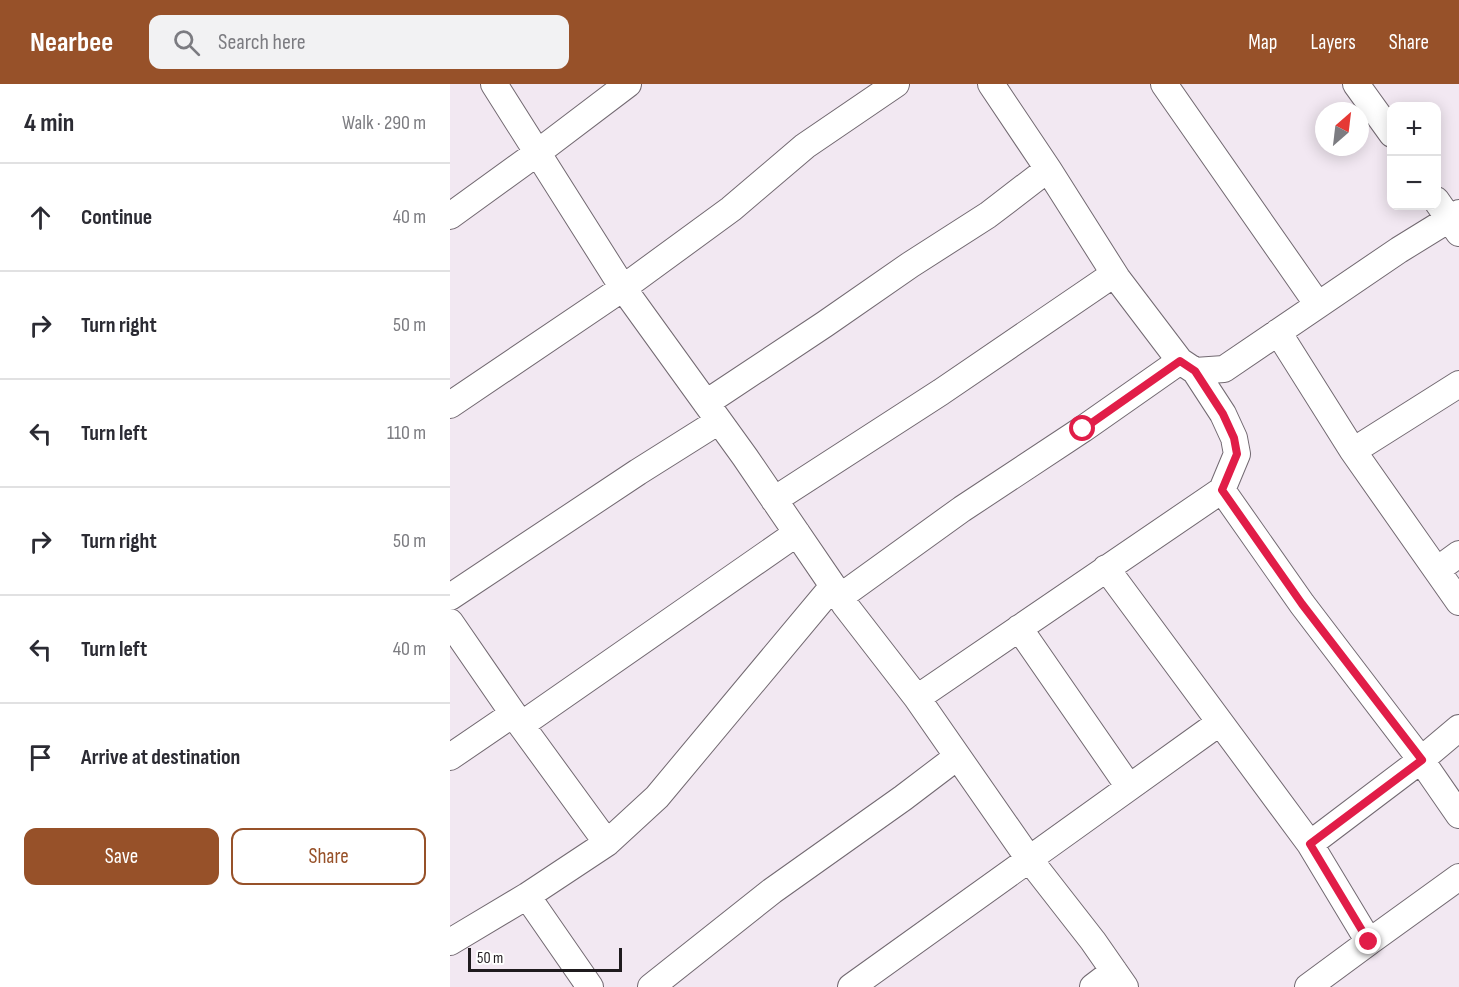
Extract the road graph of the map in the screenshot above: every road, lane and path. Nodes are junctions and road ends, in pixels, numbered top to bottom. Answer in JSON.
{"nodes":[{"id":1,"x":494,"y":84,"type":"edge"},
{"id":2,"x":627,"y":84,"type":"edge"},
{"id":3,"x":896,"y":84,"type":"edge"},
{"id":4,"x":991,"y":84,"type":"edge"},
{"id":5,"x":1164,"y":84,"type":"edge"},
{"id":6,"x":1356,"y":84,"type":"edge"},
{"id":7,"x":1387,"y":127,"type":"edge"},
{"id":8,"x":537,"y":153,"type":"junction"},
{"id":9,"x":1048,"y":169,"type":"junction"},
{"id":10,"x":450,"y":216,"type":"edge"},
{"id":11,"x":1451,"y":216,"type":"edge"},
{"id":12,"x":1114,"y":274,"type":"junction"},
{"id":13,"x":622,"y":288,"type":"junction"},
{"id":14,"x":1318,"y":305,"type":"junction"},
{"id":15,"x":1278,"y":332,"type":"junction"},
{"id":16,"x":1188,"y":366,"type":"junction"},
{"id":17,"x":1459,"y":384,"type":"edge"},
{"id":18,"x":450,"y":405,"type":"edge"},
{"id":19,"x":712,"y":412,"type":"junction"},
{"id":20,"x":1353,"y":451,"type":"junction"},
{"id":21,"x":1222,"y":490,"type":"junction"},
{"id":22,"x":774,"y":500,"type":"junction"},
{"id":23,"x":797,"y":533,"type":"junction"},
{"id":24,"x":1459,"y":554,"type":"edge"},
{"id":25,"x":1106,"y":568,"type":"junction"},
{"id":26,"x":1437,"y":570,"type":"junction"},
{"id":27,"x":837,"y":591,"type":"junction"},
{"id":28,"x":450,"y":597,"type":"edge"},
{"id":29,"x":1459,"y":602,"type":"edge"},
{"id":30,"x":450,"y":622,"type":"edge"},
{"id":31,"x":1019,"y":628,"type":"junction"},
{"id":32,"x":917,"y":698,"type":"junction"},
{"id":33,"x":517,"y":719,"type":"junction"},
{"id":34,"x":1219,"y":723,"type":"junction"},
{"id":35,"x":1459,"y":728,"type":"edge"},
{"id":36,"x":450,"y":757,"type":"edge"},
{"id":37,"x":957,"y":757,"type":"junction"},
{"id":38,"x":1422,"y":760,"type":"junction"},
{"id":39,"x":1129,"y":787,"type":"junction"},
{"id":40,"x":1459,"y":815,"type":"edge"},
{"id":41,"x":607,"y":843,"type":"junction"},
{"id":42,"x":1310,"y":844,"type":"junction"},
{"id":43,"x":1029,"y":859,"type":"junction"},
{"id":44,"x":1459,"y":877,"type":"edge"},
{"id":45,"x":527,"y":896,"type":"junction"},
{"id":46,"x":450,"y":942,"type":"edge"},
{"id":47,"x":1369,"y":942,"type":"junction"},
{"id":48,"x":1120,"y":979,"type":"edge"},
{"id":49,"x":589,"y":987,"type":"edge"},
{"id":50,"x":651,"y":987,"type":"edge"},
{"id":51,"x":851,"y":987,"type":"edge"},
{"id":52,"x":1093,"y":987,"type":"edge"},
{"id":53,"x":1308,"y":987,"type":"edge"}],
"edges":[{"from":1,"to":8,"type":"street"},
{"from":2,"to":8,"type":"street"},
{"from":3,"to":13,"type":"street"},
{"from":4,"to":9,"type":"street"},
{"from":5,"to":14,"type":"street"},
{"from":6,"to":7,"type":"street"},
{"from":8,"to":10,"type":"street"},
{"from":8,"to":13,"type":"street"},
{"from":9,"to":12,"type":"street"},
{"from":9,"to":19,"type":"street"},
{"from":11,"to":14,"type":"street"},
{"from":12,"to":16,"type":"street"},
{"from":12,"to":22,"type":"street"},
{"from":13,"to":18,"type":"street"},
{"from":13,"to":19,"type":"street"},
{"from":14,"to":15,"type":"street"},
{"from":15,"to":16,"type":"street"},
{"from":15,"to":20,"type":"street"},
{"from":16,"to":21,"type":"street"},
{"from":16,"to":27,"type":"street"},
{"from":17,"to":20,"type":"street"},
{"from":19,"to":22,"type":"street"},
{"from":19,"to":28,"type":"street"},
{"from":20,"to":26,"type":"street"},
{"from":21,"to":25,"type":"street"},
{"from":21,"to":38,"type":"street"},
{"from":22,"to":23,"type":"street"},
{"from":23,"to":27,"type":"street"},
{"from":23,"to":33,"type":"street"},
{"from":24,"to":26,"type":"street"},
{"from":25,"to":31,"type":"street"},
{"from":25,"to":34,"type":"street"},
{"from":26,"to":29,"type":"street"},
{"from":27,"to":32,"type":"street"},
{"from":27,"to":41,"type":"street"},
{"from":30,"to":33,"type":"street"},
{"from":31,"to":32,"type":"street"},
{"from":31,"to":39,"type":"street"},
{"from":32,"to":37,"type":"street"},
{"from":33,"to":36,"type":"street"},
{"from":33,"to":41,"type":"street"},
{"from":34,"to":39,"type":"street"},
{"from":34,"to":42,"type":"street"},
{"from":35,"to":38,"type":"street"},
{"from":37,"to":43,"type":"street"},
{"from":37,"to":50,"type":"street"},
{"from":38,"to":40,"type":"street"},
{"from":38,"to":42,"type":"street"},
{"from":39,"to":43,"type":"street"},
{"from":41,"to":45,"type":"street"},
{"from":42,"to":47,"type":"street"},
{"from":43,"to":48,"type":"street"},
{"from":43,"to":51,"type":"street"},
{"from":44,"to":47,"type":"street"},
{"from":45,"to":46,"type":"street"},
{"from":45,"to":49,"type":"street"},
{"from":47,"to":53,"type":"street"},
{"from":48,"to":52,"type":"street"}]}
